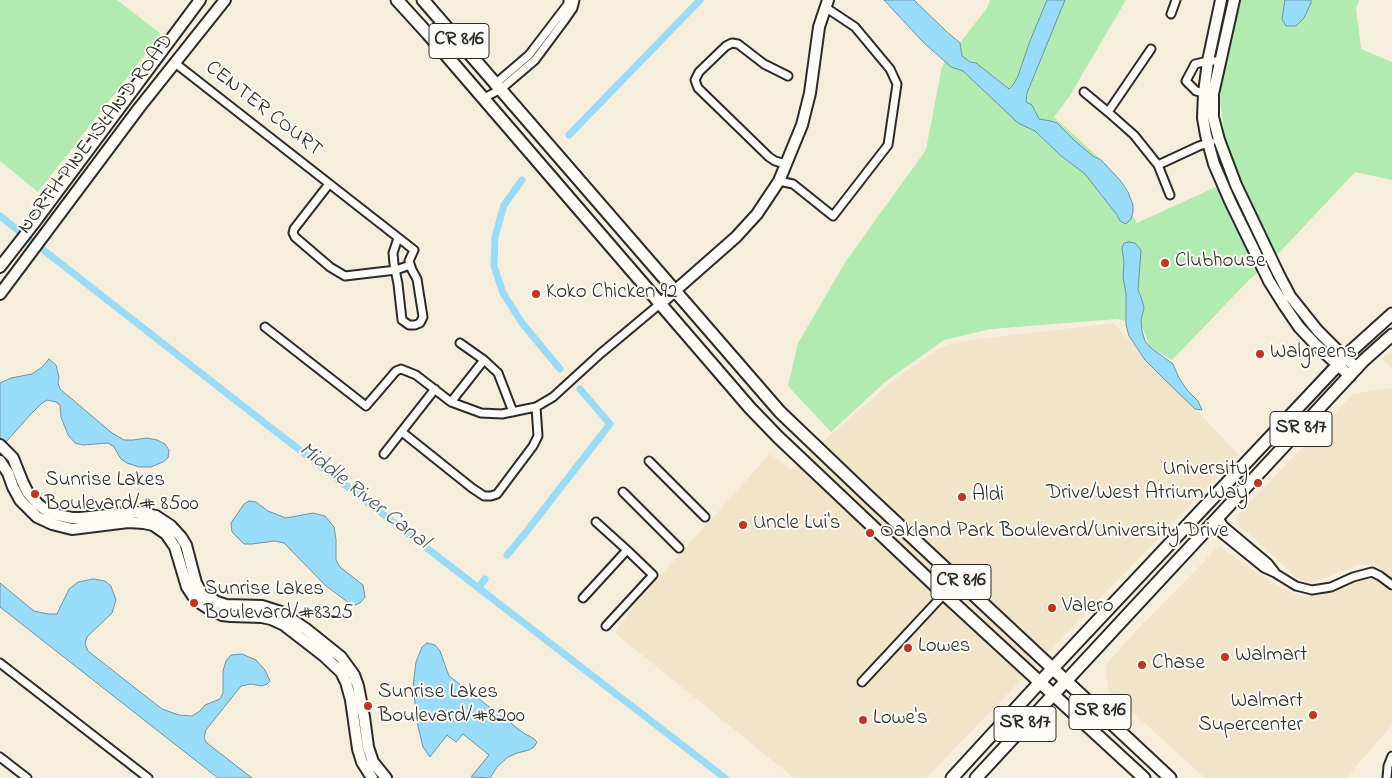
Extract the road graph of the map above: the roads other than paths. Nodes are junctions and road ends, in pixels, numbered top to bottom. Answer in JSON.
{"nodes":[{"id":1,"x":200,"y":0,"type":"edge"},
{"id":2,"x":225,"y":0,"type":"edge"},
{"id":3,"x":397,"y":0,"type":"edge"},
{"id":4,"x":422,"y":0,"type":"edge"},
{"id":5,"x":568,"y":0,"type":"edge"},
{"id":6,"x":575,"y":0,"type":"edge"},
{"id":7,"x":1176,"y":0,"type":"edge"},
{"id":8,"x":1221,"y":0,"type":"edge"},
{"id":9,"x":1234,"y":0,"type":"edge"},
{"id":10,"x":826,"y":4,"type":"edge"},
{"id":11,"x":1172,"y":14,"type":"dead end"},
{"id":12,"x":1151,"y":48,"type":"dead end"},
{"id":13,"x":1208,"y":61,"type":"junction"},
{"id":14,"x":1220,"y":61,"type":"junction"},
{"id":15,"x":175,"y":63,"type":"junction"},
{"id":16,"x":788,"y":76,"type":"dead end"},
{"id":17,"x":498,"y":86,"type":"junction"},
{"id":18,"x":1084,"y":92,"type":"dead end"},
{"id":19,"x":1204,"y":93,"type":"junction"},
{"id":20,"x":484,"y":98,"type":"junction"},
{"id":21,"x":1108,"y":112,"type":"junction"},
{"id":22,"x":1219,"y":140,"type":"junction"},
{"id":23,"x":1208,"y":143,"type":"junction"},
{"id":24,"x":786,"y":164,"type":"junction"},
{"id":25,"x":1158,"y":165,"type":"junction"},
{"id":26,"x":779,"y":181,"type":"junction"},
{"id":27,"x":329,"y":184,"type":"junction"},
{"id":28,"x":1170,"y":195,"type":"dead end"},
{"id":29,"x":398,"y":238,"type":"junction"},
{"id":30,"x":410,"y":265,"type":"junction"},
{"id":31,"x":0,"y":267,"type":"edge"},
{"id":32,"x":396,"y":270,"type":"junction"},
{"id":33,"x":675,"y":292,"type":"junction"},
{"id":34,"x":0,"y":294,"type":"edge"},
{"id":35,"x":660,"y":303,"type":"junction"},
{"id":36,"x":1392,"y":314,"type":"edge"},
{"id":37,"x":265,"y":327,"type":"dead end"},
{"id":38,"x":1392,"y":335,"type":"edge"},
{"id":39,"x":460,"y":343,"type":"dead end"},
{"id":40,"x":484,"y":360,"type":"junction"},
{"id":41,"x":1341,"y":362,"type":"junction"},
{"id":42,"x":1353,"y":372,"type":"junction"},
{"id":43,"x":435,"y":389,"type":"junction"},
{"id":44,"x":451,"y":402,"type":"junction"},
{"id":45,"x":536,"y":407,"type":"junction"},
{"id":46,"x":513,"y":412,"type":"junction"},
{"id":47,"x":402,"y":432,"type":"junction"},
{"id":48,"x":0,"y":445,"type":"edge"},
{"id":49,"x":384,"y":454,"type":"dead end"},
{"id":50,"x":0,"y":461,"type":"edge"},
{"id":51,"x":649,"y":461,"type":"dead end"},
{"id":52,"x":1228,"y":483,"type":"junction"},
{"id":53,"x":623,"y":492,"type":"dead end"},
{"id":54,"x":1202,"y":511,"type":"junction"},
{"id":55,"x":705,"y":517,"type":"dead end"},
{"id":56,"x":1214,"y":521,"type":"junction"},
{"id":57,"x":596,"y":522,"type":"dead end"},
{"id":58,"x":1191,"y":546,"type":"junction"},
{"id":59,"x":679,"y":548,"type":"dead end"},
{"id":60,"x":627,"y":550,"type":"junction"},
{"id":61,"x":1392,"y":585,"type":"edge"},
{"id":62,"x":944,"y":594,"type":"junction"},
{"id":63,"x":583,"y":598,"type":"dead end"},
{"id":64,"x":606,"y":626,"type":"dead end"},
{"id":65,"x":0,"y":663,"type":"edge"},
{"id":66,"x":1053,"y":668,"type":"junction"},
{"id":67,"x":1066,"y":680,"type":"junction"},
{"id":68,"x":862,"y":682,"type":"dead end"},
{"id":69,"x":1040,"y":682,"type":"junction"},
{"id":70,"x":1053,"y":694,"type":"junction"},
{"id":71,"x":1392,"y":756,"type":"edge"},
{"id":72,"x":0,"y":757,"type":"edge"},
{"id":73,"x":27,"y":778,"type":"edge"},
{"id":74,"x":148,"y":778,"type":"edge"},
{"id":75,"x":372,"y":778,"type":"edge"},
{"id":76,"x":386,"y":778,"type":"edge"},
{"id":77,"x":952,"y":778,"type":"edge"},
{"id":78,"x":976,"y":778,"type":"edge"},
{"id":79,"x":1144,"y":778,"type":"edge"},
{"id":80,"x":1170,"y":778,"type":"edge"},
{"id":81,"x":1387,"y":778,"type":"edge"}],
"edges":[{"from":1,"to":31,"type":"street","name":"NORTH PINE ISLAND ROAD"},
{"from":2,"to":15,"type":"street","name":"NORTH PINE ISLAND ROAD"},
{"from":3,"to":20,"type":"main road","number":"CR 816"},
{"from":4,"to":17,"type":"main road","number":"CR 816"},
{"from":5,"to":17,"type":"street"},
{"from":6,"to":17,"type":"street"},
{"from":7,"to":11,"type":"street"},
{"from":8,"to":13,"type":"street"},
{"from":9,"to":14,"type":"street"},
{"from":10,"to":24,"type":"street"},
{"from":10,"to":26,"type":"street"},
{"from":12,"to":21,"type":"street"},
{"from":13,"to":14,"type":"street"},
{"from":13,"to":19,"type":"street"},
{"from":13,"to":19,"type":"street"},
{"from":14,"to":22,"type":"street"},
{"from":15,"to":27,"type":"street","name":"CENTER COURT"},
{"from":15,"to":34,"type":"street","name":"NORTH PINE ISLAND ROAD"},
{"from":16,"to":24,"type":"street"},
{"from":17,"to":20,"type":"street"},
{"from":17,"to":33,"type":"main road","number":"CR 816"},
{"from":18,"to":21,"type":"street"},
{"from":19,"to":23,"type":"street"},
{"from":20,"to":35,"type":"main road","number":"CR 816"},
{"from":21,"to":25,"type":"street"},
{"from":22,"to":23,"type":"street"},
{"from":22,"to":41,"type":"street"},
{"from":23,"to":25,"type":"street"},
{"from":23,"to":41,"type":"street"},
{"from":24,"to":26,"type":"street"},
{"from":25,"to":28,"type":"street"},
{"from":26,"to":33,"type":"street"},
{"from":27,"to":29,"type":"street","name":"CENTER COURT"},
{"from":27,"to":32,"type":"street","name":"CENTER COURT"},
{"from":29,"to":30,"type":"street","name":"CENTER COURT"},
{"from":29,"to":32,"type":"street","name":"CENTER COURT"},
{"from":30,"to":32,"type":"street","name":"CENTER COURT"},
{"from":30,"to":32,"type":"street","name":"CENTER COURT"},
{"from":33,"to":35,"type":"street"},
{"from":33,"to":66,"type":"main road","number":"CR 816"},
{"from":35,"to":45,"type":"street"},
{"from":35,"to":62,"type":"main road","number":"CR 816"},
{"from":36,"to":41,"type":"main road","number":"SR 817"},
{"from":37,"to":43,"type":"street"},
{"from":38,"to":42,"type":"main road","number":"SR 817"},
{"from":39,"to":40,"type":"street"},
{"from":40,"to":44,"type":"street"},
{"from":40,"to":46,"type":"street"},
{"from":41,"to":42,"type":"street"},
{"from":41,"to":52,"type":"main road","number":"SR 817"},
{"from":42,"to":56,"type":"main road","number":"SR 817"},
{"from":43,"to":44,"type":"street"},
{"from":43,"to":47,"type":"street"},
{"from":44,"to":46,"type":"street"},
{"from":45,"to":46,"type":"street"},
{"from":45,"to":47,"type":"street"},
{"from":47,"to":49,"type":"street"},
{"from":48,"to":76,"type":"street"},
{"from":50,"to":75,"type":"street"},
{"from":51,"to":55,"type":"street"},
{"from":52,"to":54,"type":"main road","number":"SR 817"},
{"from":52,"to":56,"type":"main road"},
{"from":53,"to":59,"type":"street"},
{"from":54,"to":58,"type":"main road"},
{"from":54,"to":66,"type":"main road","number":"SR 817"},
{"from":56,"to":58,"type":"main road","number":"SR 817"},
{"from":56,"to":61,"type":"street"},
{"from":57,"to":60,"type":"street"},
{"from":58,"to":67,"type":"main road","number":"SR 817"},
{"from":60,"to":63,"type":"street"},
{"from":60,"to":64,"type":"street"},
{"from":62,"to":68,"type":"street"},
{"from":62,"to":69,"type":"main road","number":"CR 816"},
{"from":65,"to":74,"type":"street"},
{"from":66,"to":67,"type":"main road","number":"SR 816"},
{"from":66,"to":69,"type":"main road","number":"SR 817"},
{"from":67,"to":70,"type":"main road","number":"SR 817"},
{"from":67,"to":80,"type":"main road","number":"SR 816"},
{"from":69,"to":70,"type":"main road","number":"SR 816"},
{"from":69,"to":77,"type":"main road","number":"SR 817"},
{"from":70,"to":78,"type":"main road","number":"SR 817"},
{"from":70,"to":79,"type":"main road","number":"SR 816"},
{"from":71,"to":81,"type":"street"},
{"from":72,"to":73,"type":"street"}]}
